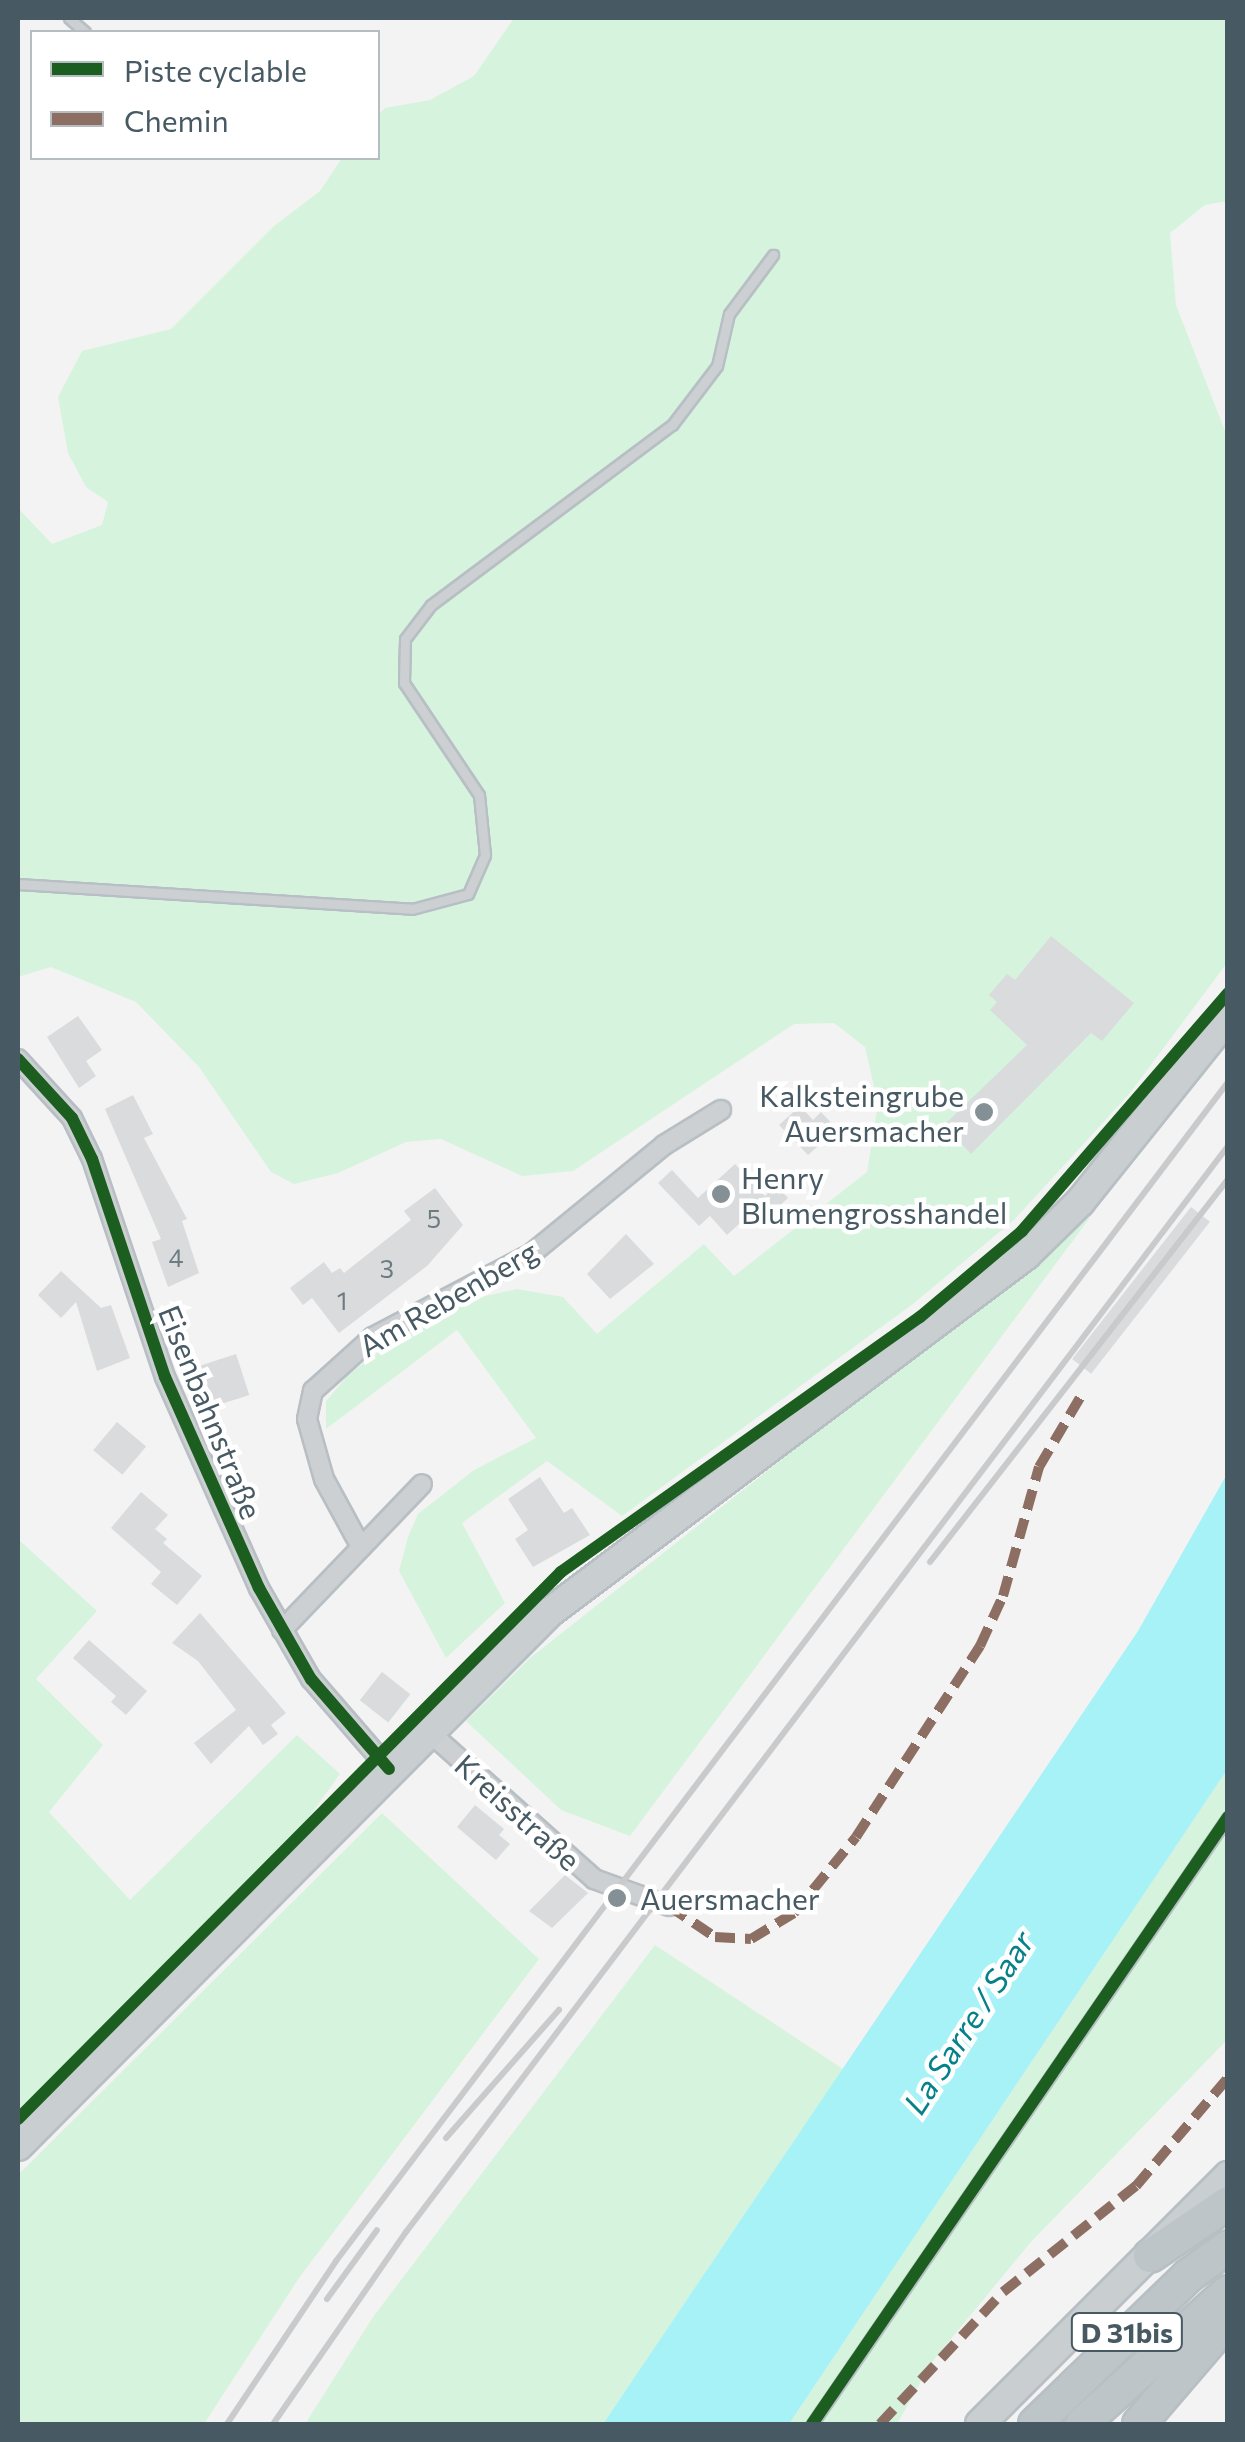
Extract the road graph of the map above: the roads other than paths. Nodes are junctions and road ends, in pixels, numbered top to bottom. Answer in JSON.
{"nodes":[{"id":1,"x":773,"y":255,"type":"dead end"},
{"id":2,"x":18,"y":884,"type":"edge"},
{"id":3,"x":1228,"y":1017,"type":"edge"},
{"id":4,"x":18,"y":1058,"type":"edge"},
{"id":5,"x":722,"y":1110,"type":"dead end"},
{"id":6,"x":422,"y":1484,"type":"dead end"},
{"id":7,"x":361,"y":1547,"type":"junction"},
{"id":8,"x":282,"y":1630,"type":"junction"},
{"id":9,"x":427,"y":1730,"type":"junction"},
{"id":10,"x":389,"y":1769,"type":"junction"},
{"id":11,"x":1228,"y":1817,"type":"edge"},
{"id":12,"x":669,"y":1906,"type":"dead end"},
{"id":13,"x":18,"y":2146,"type":"edge"},
{"id":14,"x":1228,"y":2176,"type":"edge"},
{"id":15,"x":1228,"y":2203,"type":"edge"},
{"id":16,"x":1228,"y":2247,"type":"edge"},
{"id":17,"x":1150,"y":2256,"type":"junction"},
{"id":18,"x":1228,"y":2292,"type":"edge"},
{"id":19,"x":1228,"y":2320,"type":"edge"},
{"id":20,"x":812,"y":2424,"type":"edge"},
{"id":21,"x":980,"y":2424,"type":"edge"},
{"id":22,"x":1034,"y":2424,"type":"edge"},
{"id":23,"x":1082,"y":2424,"type":"edge"},
{"id":24,"x":1139,"y":2424,"type":"edge"}],
"edges":[{"from":1,"to":2,"type":"lane"},
{"from":3,"to":9,"type":"main road","name":"Kreisstraße"},
{"from":4,"to":8,"type":"street","name":"Eisenbahnstraße"},
{"from":5,"to":7,"type":"street","name":"Am Rebenberg"},
{"from":6,"to":7,"type":"street"},
{"from":7,"to":8,"type":"street"},
{"from":8,"to":10,"type":"street","name":"Eisenbahnstraße"},
{"from":9,"to":10,"type":"main road","name":"Kreisstraße"},
{"from":9,"to":12,"type":"street","name":"Kreisstraße"},
{"from":10,"to":13,"type":"main road","name":"Kreisstraße"},
{"from":11,"to":20,"type":"lane"},
{"from":14,"to":17,"type":"main road"},
{"from":15,"to":17,"type":"highway"},
{"from":16,"to":22,"type":"highway","number":"D 31bis"},
{"from":17,"to":21,"type":"main road"},
{"from":18,"to":23,"type":"highway","number":"D 31bis"},
{"from":19,"to":24,"type":"highway"}]}
